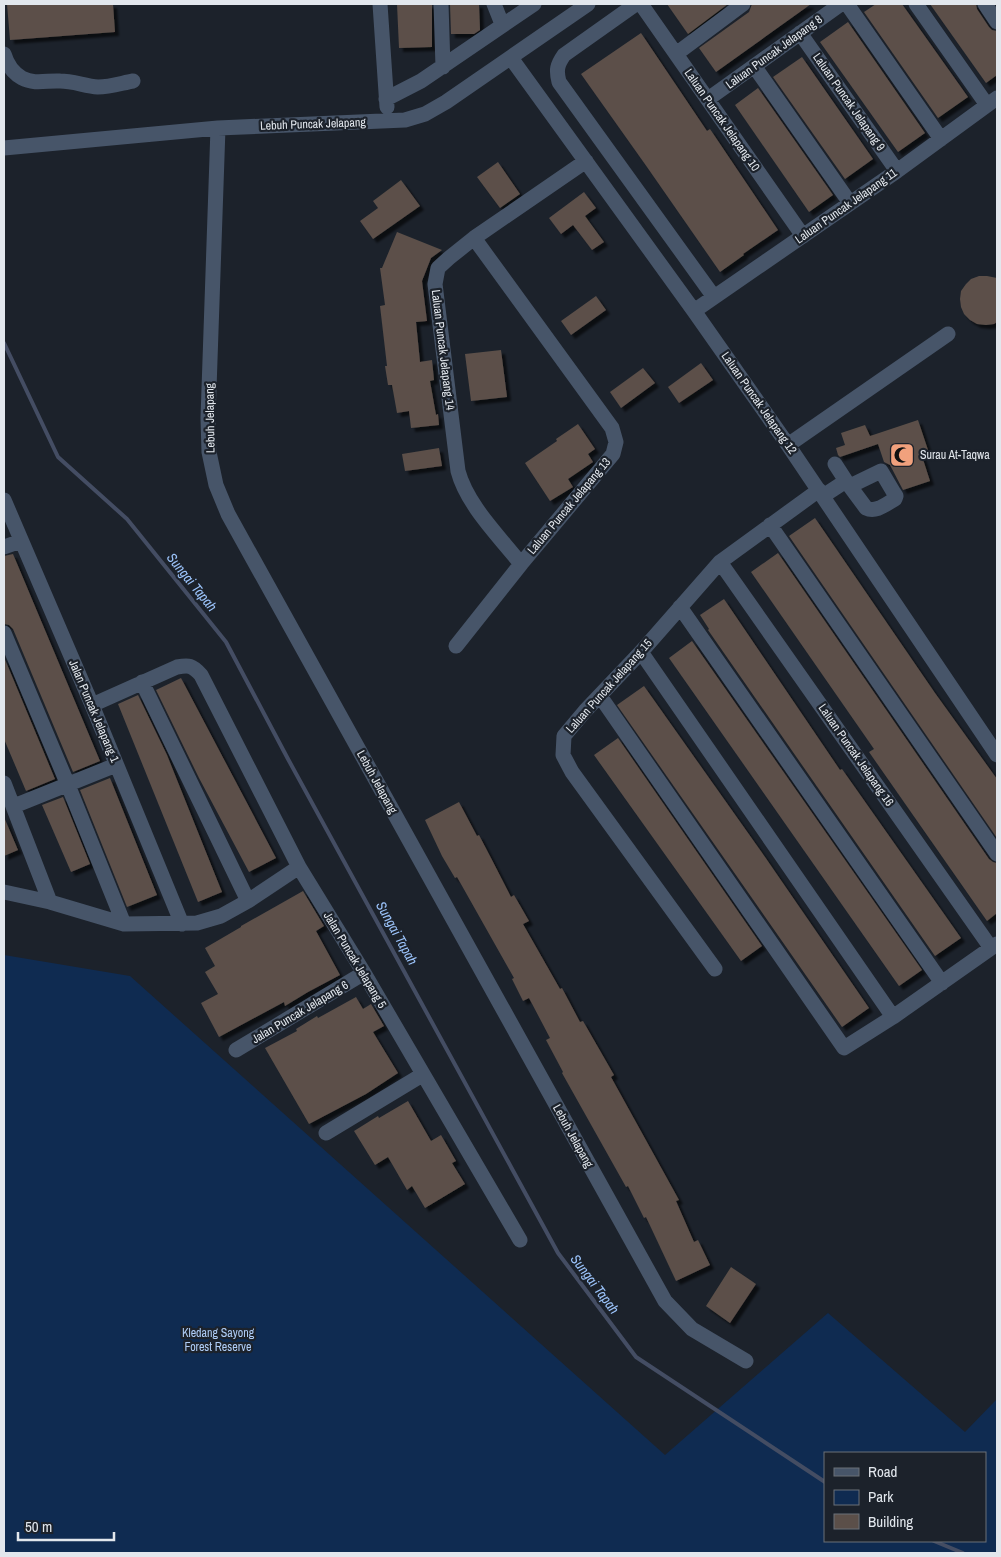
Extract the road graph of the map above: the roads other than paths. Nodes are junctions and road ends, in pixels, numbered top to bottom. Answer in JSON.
{"nodes":[{"id":1,"x":380,"y":4,"type":"edge"},
{"id":2,"x":441,"y":4,"type":"edge"},
{"id":3,"x":494,"y":4,"type":"edge"},
{"id":4,"x":534,"y":4,"type":"edge"},
{"id":5,"x":588,"y":4,"type":"edge"},
{"id":6,"x":636,"y":4,"type":"edge"},
{"id":7,"x":641,"y":4,"type":"edge"},
{"id":8,"x":743,"y":4,"type":"edge"},
{"id":9,"x":841,"y":4,"type":"edge"},
{"id":10,"x":847,"y":4,"type":"edge"},
{"id":11,"x":916,"y":4,"type":"edge"},
{"id":12,"x":984,"y":4,"type":"edge"},
{"id":13,"x":997,"y":22,"type":"edge"},
{"id":14,"x":502,"y":24,"type":"junction"},
{"id":15,"x":800,"y":33,"type":"junction"},
{"id":16,"x":4,"y":54,"type":"edge"},
{"id":17,"x":676,"y":54,"type":"junction"},
{"id":18,"x":511,"y":58,"type":"junction"},
{"id":19,"x":754,"y":66,"type":"junction"},
{"id":20,"x":443,"y":67,"type":"junction"},
{"id":21,"x":132,"y":81,"type":"dead end"},
{"id":22,"x":386,"y":99,"type":"junction"},
{"id":23,"x":708,"y":100,"type":"junction"},
{"id":24,"x":992,"y":102,"type":"edge"},
{"id":25,"x":388,"y":121,"type":"junction"},
{"id":26,"x":218,"y":128,"type":"junction"},
{"id":27,"x":941,"y":139,"type":"junction"},
{"id":28,"x":4,"y":148,"type":"edge"},
{"id":29,"x":586,"y":161,"type":"junction"},
{"id":30,"x":897,"y":170,"type":"junction"},
{"id":31,"x":850,"y":203,"type":"junction"},
{"id":32,"x":803,"y":236,"type":"junction"},
{"id":33,"x":474,"y":238,"type":"junction"},
{"id":34,"x":714,"y":297,"type":"junction"},
{"id":35,"x":694,"y":311,"type":"junction"},
{"id":36,"x":948,"y":334,"type":"dead end"},
{"id":37,"x":788,"y":445,"type":"junction"},
{"id":38,"x":835,"y":464,"type":"dead end"},
{"id":39,"x":848,"y":483,"type":"junction"},
{"id":40,"x":821,"y":493,"type":"junction"},
{"id":41,"x":4,"y":500,"type":"edge"},
{"id":42,"x":770,"y":525,"type":"junction"},
{"id":43,"x":21,"y":541,"type":"junction"},
{"id":44,"x":4,"y":547,"type":"edge"},
{"id":45,"x":720,"y":562,"type":"junction"},
{"id":46,"x":521,"y":564,"type":"junction"},
{"id":47,"x":680,"y":607,"type":"junction"},
{"id":48,"x":4,"y":633,"type":"edge"},
{"id":49,"x":456,"y":646,"type":"dead end"},
{"id":50,"x":641,"y":652,"type":"junction"},
{"id":51,"x":142,"y":682,"type":"junction"},
{"id":52,"x":600,"y":696,"type":"junction"},
{"id":53,"x":92,"y":705,"type":"junction"},
{"id":54,"x":997,"y":755,"type":"edge"},
{"id":55,"x":116,"y":766,"type":"junction"},
{"id":56,"x":4,"y":783,"type":"edge"},
{"id":57,"x":68,"y":785,"type":"junction"},
{"id":58,"x":14,"y":806,"type":"junction"},
{"id":59,"x":997,"y":854,"type":"edge"},
{"id":60,"x":299,"y":867,"type":"junction"},
{"id":61,"x":4,"y":892,"type":"edge"},
{"id":62,"x":248,"y":901,"type":"junction"},
{"id":63,"x":50,"y":902,"type":"junction"},
{"id":64,"x":124,"y":924,"type":"junction"},
{"id":65,"x":182,"y":924,"type":"junction"},
{"id":66,"x":994,"y":946,"type":"edge"},
{"id":67,"x":715,"y":969,"type":"dead end"},
{"id":68,"x":364,"y":973,"type":"junction"},
{"id":69,"x":942,"y":983,"type":"junction"},
{"id":70,"x":893,"y":1017,"type":"junction"},
{"id":71,"x":236,"y":1050,"type":"dead end"},
{"id":72,"x":422,"y":1075,"type":"junction"},
{"id":73,"x":326,"y":1134,"type":"dead end"},
{"id":74,"x":520,"y":1240,"type":"dead end"},
{"id":75,"x":746,"y":1362,"type":"dead end"}],
"edges":[{"from":1,"to":22,"type":"street"},
{"from":2,"to":20,"type":"street"},
{"from":3,"to":14,"type":"street"},
{"from":4,"to":14,"type":"street"},
{"from":5,"to":18,"type":"street","name":"Lebuh Puncak Jelapang"},
{"from":6,"to":34,"type":"street"},
{"from":7,"to":17,"type":"street","name":"Laluan Puncak Jelapang 10"},
{"from":8,"to":17,"type":"street"},
{"from":9,"to":15,"type":"street","name":"Laluan Puncak Jelapang 8"},
{"from":10,"to":27,"type":"street"},
{"from":11,"to":24,"type":"street"},
{"from":12,"to":13,"type":"street"},
{"from":14,"to":20,"type":"street"},
{"from":15,"to":19,"type":"street","name":"Laluan Puncak Jelapang 8"},
{"from":15,"to":30,"type":"street","name":"Laluan Puncak Jelapang 9"},
{"from":16,"to":21,"type":"street"},
{"from":17,"to":23,"type":"street","name":"Laluan Puncak Jelapang 10"},
{"from":18,"to":25,"type":"street","name":"Lebuh Puncak Jelapang"},
{"from":18,"to":29,"type":"street","name":"Laluan Puncak Jelapang 12"},
{"from":19,"to":23,"type":"street","name":"Laluan Puncak Jelapang 8"},
{"from":19,"to":31,"type":"street"},
{"from":20,"to":22,"type":"street"},
{"from":22,"to":25,"type":"street"},
{"from":23,"to":32,"type":"street","name":"Laluan Puncak Jelapang 10"},
{"from":24,"to":27,"type":"street","name":"Laluan Puncak Jelapang 11"},
{"from":25,"to":26,"type":"street","name":"Lebuh Puncak Jelapang"},
{"from":26,"to":28,"type":"street","name":"Lebuh Puncak Jelapang"},
{"from":26,"to":75,"type":"street","name":"Lebuh Jelapang"},
{"from":27,"to":30,"type":"street","name":"Laluan Puncak Jelapang 11"},
{"from":29,"to":33,"type":"street","name":"Laluan Puncak Jelapang 14"},
{"from":29,"to":35,"type":"street","name":"Laluan Puncak Jelapang 12"},
{"from":30,"to":31,"type":"street","name":"Laluan Puncak Jelapang 11"},
{"from":31,"to":32,"type":"street","name":"Laluan Puncak Jelapang 11"},
{"from":32,"to":34,"type":"street","name":"Laluan Puncak Jelapang 11"},
{"from":33,"to":46,"type":"street","name":"Laluan Puncak Jelapang 14"},
{"from":33,"to":46,"type":"street","name":"Laluan Puncak Jelapang 13"},
{"from":34,"to":35,"type":"street","name":"Laluan Puncak Jelapang 11"},
{"from":35,"to":37,"type":"street","name":"Laluan Puncak Jelapang 12"},
{"from":36,"to":37,"type":"street"},
{"from":37,"to":40,"type":"street","name":"Laluan Puncak Jelapang 12"},
{"from":38,"to":39,"type":"street"},
{"from":39,"to":39,"type":"street","name":"Laluan Puncak Jelapang 15"},
{"from":39,"to":40,"type":"street","name":"Laluan Puncak Jelapang 15"},
{"from":40,"to":42,"type":"street","name":"Laluan Puncak Jelapang 15"},
{"from":40,"to":54,"type":"street","name":"Laluan Puncak Jelapang 12"},
{"from":41,"to":43,"type":"street","name":"Jalan Puncak Jelapang 1"},
{"from":42,"to":45,"type":"street","name":"Laluan Puncak Jelapang 15"},
{"from":42,"to":59,"type":"street"},
{"from":43,"to":44,"type":"street"},
{"from":43,"to":53,"type":"street","name":"Jalan Puncak Jelapang 1"},
{"from":45,"to":47,"type":"street","name":"Laluan Puncak Jelapang 15"},
{"from":45,"to":66,"type":"street","name":"Laluan Puncak Jelapang 16"},
{"from":46,"to":49,"type":"street","name":"Laluan Puncak Jelapang 13"},
{"from":47,"to":50,"type":"street","name":"Laluan Puncak Jelapang 15"},
{"from":47,"to":69,"type":"street"},
{"from":48,"to":57,"type":"street"},
{"from":50,"to":52,"type":"street","name":"Laluan Puncak Jelapang 15"},
{"from":50,"to":70,"type":"street"},
{"from":51,"to":53,"type":"street"},
{"from":51,"to":60,"type":"street","name":"Jalan Puncak Jelapang 5"},
{"from":51,"to":62,"type":"street"},
{"from":52,"to":67,"type":"street","name":"Laluan Puncak Jelapang 15"},
{"from":52,"to":70,"type":"street"},
{"from":53,"to":55,"type":"street","name":"Jalan Puncak Jelapang 1"},
{"from":55,"to":57,"type":"street"},
{"from":55,"to":65,"type":"street","name":"Jalan Puncak Jelapang 1"},
{"from":56,"to":58,"type":"street"},
{"from":57,"to":58,"type":"street"},
{"from":57,"to":64,"type":"street"},
{"from":58,"to":63,"type":"street"},
{"from":60,"to":62,"type":"street"},
{"from":60,"to":68,"type":"street","name":"Jalan Puncak Jelapang 5"},
{"from":61,"to":63,"type":"street"},
{"from":62,"to":65,"type":"street"},
{"from":63,"to":64,"type":"street"},
{"from":64,"to":65,"type":"street"},
{"from":66,"to":69,"type":"street"},
{"from":68,"to":71,"type":"street","name":"Jalan Puncak Jelapang 6"},
{"from":68,"to":72,"type":"street","name":"Jalan Puncak Jelapang 5"},
{"from":69,"to":70,"type":"street"},
{"from":72,"to":73,"type":"street"},
{"from":72,"to":74,"type":"street","name":"Jalan Puncak Jelapang 5"}]}
